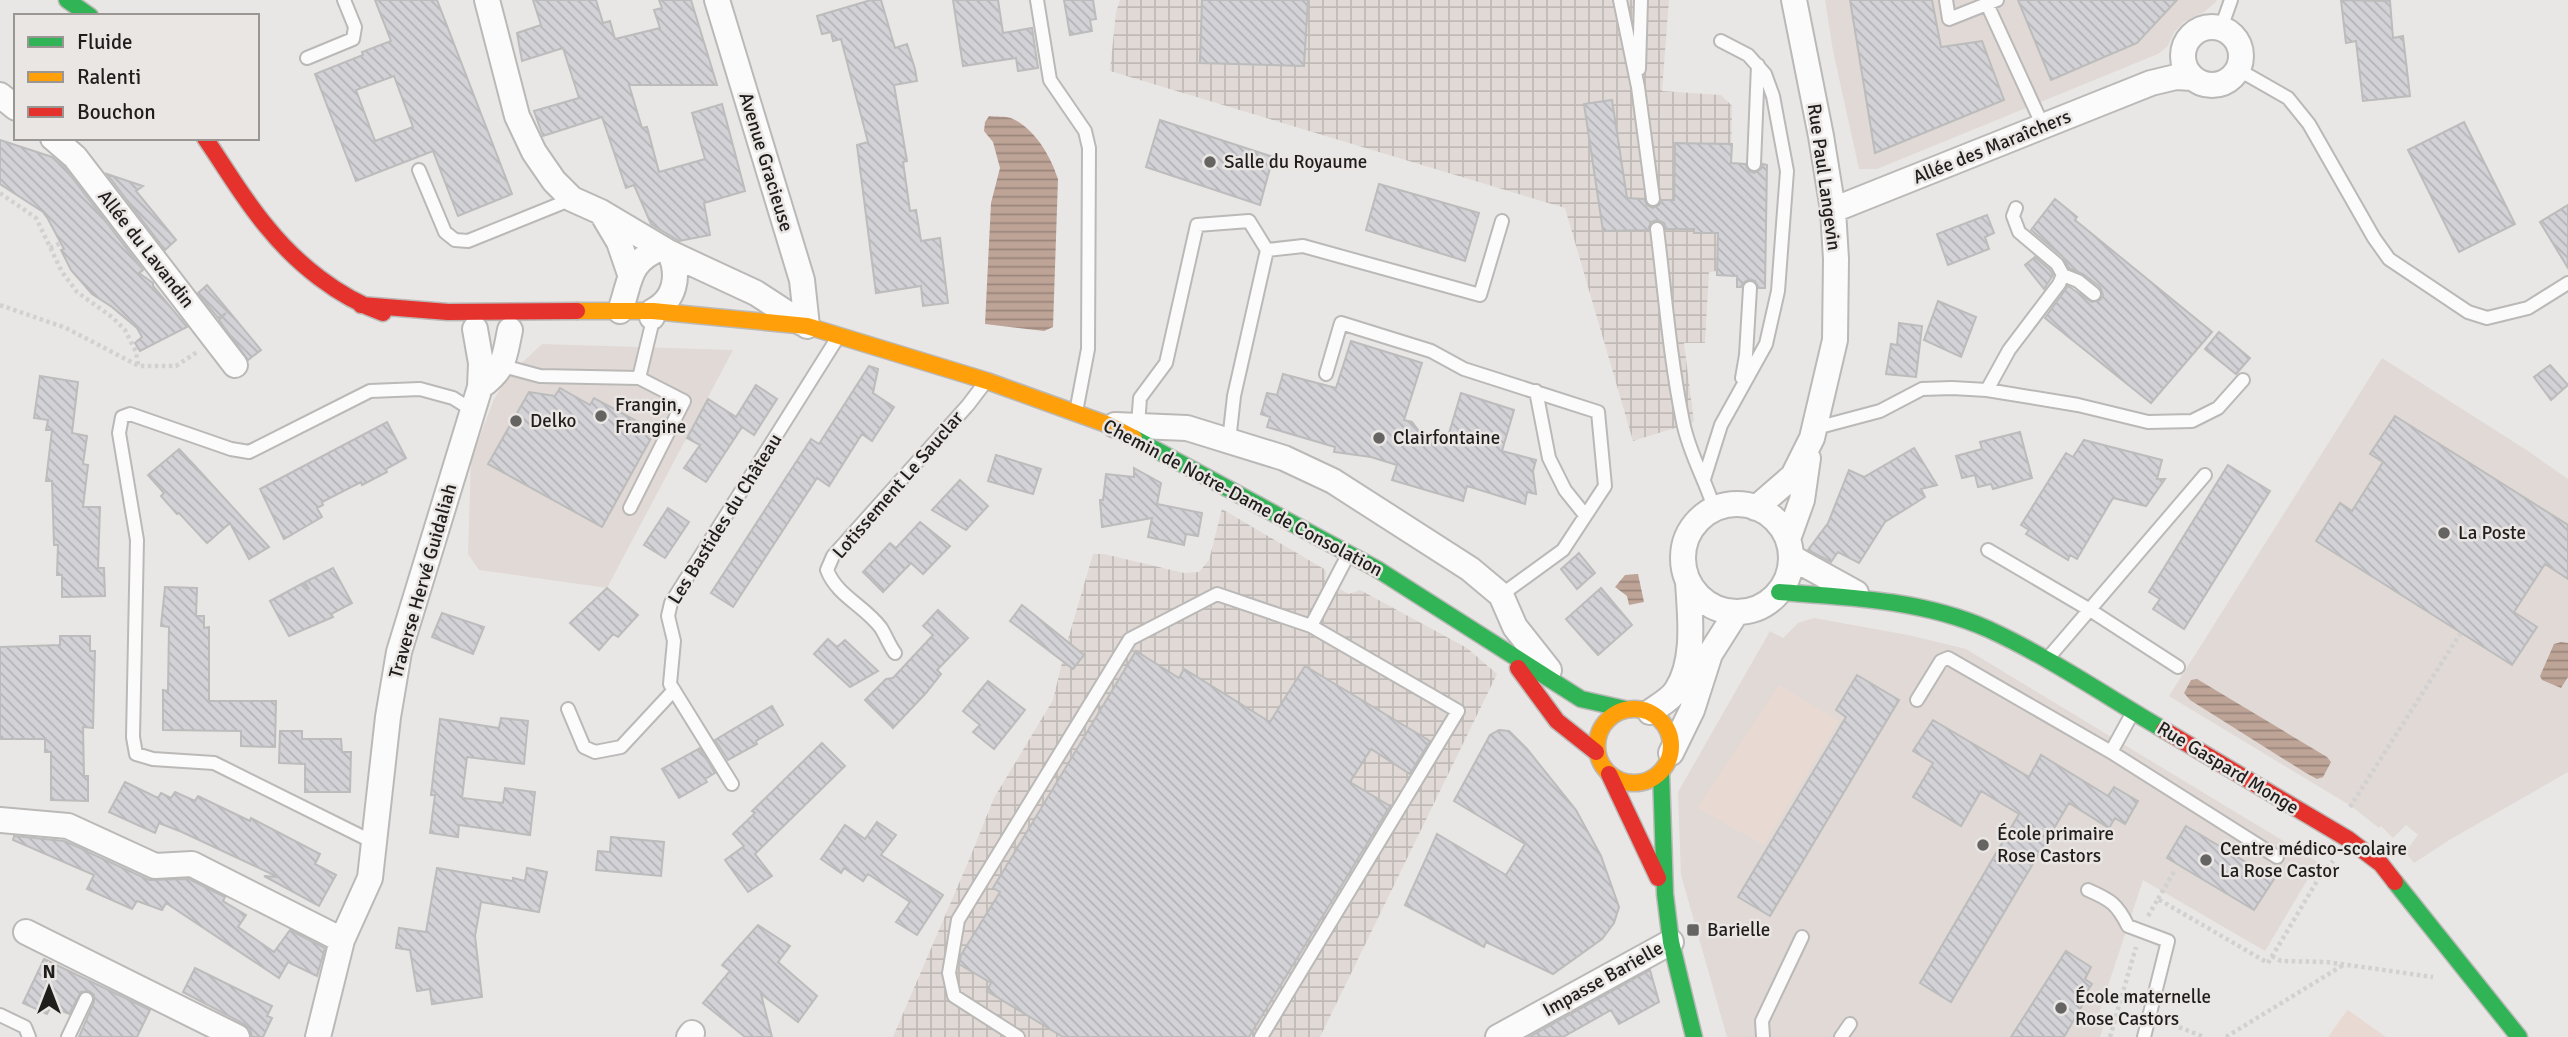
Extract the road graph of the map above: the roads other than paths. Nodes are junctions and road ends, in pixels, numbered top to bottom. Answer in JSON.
{"nodes":[{"id":1,"x":67,"y":0,"type":"edge"},
{"id":2,"x":344,"y":0,"type":"edge"},
{"id":3,"x":487,"y":0,"type":"edge"},
{"id":4,"x":717,"y":0,"type":"edge"},
{"id":5,"x":1037,"y":0,"type":"edge"},
{"id":6,"x":1620,"y":0,"type":"edge"},
{"id":7,"x":1641,"y":0,"type":"edge"},
{"id":8,"x":1794,"y":0,"type":"edge"},
{"id":9,"x":1946,"y":0,"type":"edge"},
{"id":10,"x":2231,"y":0,"type":"edge"},
{"id":11,"x":1992,"y":2,"type":"edge"},
{"id":12,"x":87,"y":14,"type":"edge"},
{"id":13,"x":2221,"y":28,"type":"junction"},
{"id":14,"x":1721,"y":41,"type":"dead end"},
{"id":15,"x":2183,"y":52,"type":"junction"},
{"id":16,"x":307,"y":58,"type":"dead end"},
{"id":17,"x":1758,"y":65,"type":"junction"},
{"id":18,"x":2239,"y":70,"type":"junction"},
{"id":19,"x":2192,"y":78,"type":"junction"},
{"id":20,"x":2151,"y":83,"type":"junction"},
{"id":21,"x":1638,"y":87,"type":"junction"},
{"id":22,"x":0,"y":95,"type":"edge"},
{"id":23,"x":14,"y":106,"type":"edge"},
{"id":24,"x":2043,"y":126,"type":"junction"},
{"id":25,"x":55,"y":140,"type":"edge"},
{"id":26,"x":206,"y":140,"type":"edge"},
{"id":27,"x":1754,"y":164,"type":"dead end"},
{"id":28,"x":418,"y":170,"type":"dead end"},
{"id":29,"x":572,"y":199,"type":"junction"},
{"id":30,"x":1653,"y":200,"type":"dead end"},
{"id":31,"x":2016,"y":208,"type":"dead end"},
{"id":32,"x":1833,"y":211,"type":"junction"},
{"id":33,"x":601,"y":212,"type":"junction"},
{"id":34,"x":1502,"y":220,"type":"dead end"},
{"id":35,"x":1657,"y":229,"type":"dead end"},
{"id":36,"x":1267,"y":250,"type":"junction"},
{"id":37,"x":665,"y":251,"type":"junction"},
{"id":38,"x":2063,"y":275,"type":"junction"},
{"id":39,"x":629,"y":281,"type":"junction"},
{"id":40,"x":2568,"y":283,"type":"edge"},
{"id":41,"x":1750,"y":288,"type":"dead end"},
{"id":42,"x":2094,"y":294,"type":"dead end"},
{"id":43,"x":361,"y":305,"type":"junction"},
{"id":44,"x":620,"y":311,"type":"junction"},
{"id":45,"x":647,"y":322,"type":"junction"},
{"id":46,"x":807,"y":326,"type":"junction"},
{"id":47,"x":500,"y":330,"type":"junction"},
{"id":48,"x":839,"y":336,"type":"junction"},
{"id":49,"x":235,"y":365,"type":"dead end"},
{"id":50,"x":503,"y":366,"type":"junction"},
{"id":51,"x":1326,"y":374,"type":"dead end"},
{"id":52,"x":639,"y":378,"type":"junction"},
{"id":53,"x":2243,"y":380,"type":"dead end"},
{"id":54,"x":987,"y":381,"type":"junction"},
{"id":55,"x":1987,"y":390,"type":"junction"},
{"id":56,"x":1536,"y":391,"type":"junction"},
{"id":57,"x":1740,"y":391,"type":"junction"},
{"id":58,"x":476,"y":399,"type":"junction"},
{"id":59,"x":1076,"y":412,"type":"junction"},
{"id":60,"x":1109,"y":425,"type":"junction"},
{"id":61,"x":1138,"y":425,"type":"junction"},
{"id":62,"x":1814,"y":433,"type":"junction"},
{"id":63,"x":1229,"y":441,"type":"junction"},
{"id":64,"x":2205,"y":475,"type":"dead end"},
{"id":65,"x":1704,"y":479,"type":"junction"},
{"id":66,"x":629,"y":508,"type":"dead end"},
{"id":67,"x":1714,"y":508,"type":"junction"},
{"id":68,"x":1756,"y":508,"type":"junction"},
{"id":69,"x":1585,"y":515,"type":"junction"},
{"id":70,"x":1789,"y":548,"type":"junction"},
{"id":71,"x":1988,"y":550,"type":"dead end"},
{"id":72,"x":1348,"y":554,"type":"junction"},
{"id":73,"x":1688,"y":582,"type":"junction"},
{"id":74,"x":1779,"y":592,"type":"junction"},
{"id":75,"x":1501,"y":595,"type":"junction"},
{"id":76,"x":1866,"y":598,"type":"junction"},
{"id":77,"x":2090,"y":610,"type":"junction"},
{"id":78,"x":1736,"y":612,"type":"junction"},
{"id":79,"x":1311,"y":626,"type":"junction"},
{"id":80,"x":1504,"y":648,"type":"junction"},
{"id":81,"x":895,"y":653,"type":"dead end"},
{"id":82,"x":2046,"y":660,"type":"junction"},
{"id":83,"x":2178,"y":667,"type":"dead end"},
{"id":84,"x":1562,"y":687,"type":"junction"},
{"id":85,"x":674,"y":690,"type":"junction"},
{"id":86,"x":1917,"y":700,"type":"dead end"},
{"id":87,"x":568,"y":709,"type":"dead end"},
{"id":88,"x":1625,"y":709,"type":"junction"},
{"id":89,"x":1650,"y":712,"type":"junction"},
{"id":90,"x":2133,"y":712,"type":"junction"},
{"id":91,"x":1596,"y":752,"type":"junction"},
{"id":92,"x":2111,"y":752,"type":"junction"},
{"id":93,"x":1666,"y":762,"type":"junction"},
{"id":94,"x":1609,"y":774,"type":"junction"},
{"id":95,"x":732,"y":784,"type":"dead end"},
{"id":96,"x":0,"y":820,"type":"edge"},
{"id":97,"x":374,"y":844,"type":"junction"},
{"id":98,"x":2277,"y":857,"type":"dead end"},
{"id":99,"x":2088,"y":890,"type":"dead end"},
{"id":100,"x":1665,"y":894,"type":"junction"},
{"id":101,"x":26,"y":932,"type":"dead end"},
{"id":102,"x":1802,"y":937,"type":"dead end"},
{"id":103,"x":342,"y":940,"type":"junction"},
{"id":104,"x":1671,"y":942,"type":"junction"},
{"id":105,"x":86,"y":999,"type":"dead end"},
{"id":106,"x":0,"y":1015,"type":"edge"},
{"id":107,"x":1850,"y":1024,"type":"dead end"},
{"id":108,"x":29,"y":1037,"type":"edge"},
{"id":109,"x":68,"y":1037,"type":"edge"},
{"id":110,"x":237,"y":1037,"type":"edge"},
{"id":111,"x":318,"y":1037,"type":"edge"},
{"id":112,"x":1018,"y":1037,"type":"edge"},
{"id":113,"x":1261,"y":1037,"type":"edge"},
{"id":114,"x":1498,"y":1037,"type":"edge"},
{"id":115,"x":1693,"y":1037,"type":"edge"},
{"id":116,"x":1763,"y":1037,"type":"edge"},
{"id":117,"x":1841,"y":1037,"type":"edge"},
{"id":118,"x":2144,"y":1037,"type":"edge"},
{"id":119,"x":2519,"y":1037,"type":"edge"}],
"edges":[{"from":1,"to":12,"type":"street"},
{"from":2,"to":16,"type":"lane"},
{"from":3,"to":29,"type":"street","name":"Chemin de Notre-Dame de Consolation"},
{"from":4,"to":46,"type":"street","name":"Avenue Gracieuse"},
{"from":5,"to":59,"type":"lane"},
{"from":6,"to":21,"type":"lane"},
{"from":7,"to":21,"type":"lane"},
{"from":8,"to":32,"type":"street","name":"Rue Paul Langevin"},
{"from":9,"to":11,"type":"lane"},
{"from":10,"to":13,"type":"lane"},
{"from":11,"to":24,"type":"lane"},
{"from":13,"to":15,"type":"street"},
{"from":13,"to":18,"type":"street"},
{"from":14,"to":17,"type":"lane"},
{"from":15,"to":19,"type":"street"},
{"from":15,"to":20,"type":"street","name":"Allée des Maraîchers"},
{"from":17,"to":27,"type":"lane"},
{"from":17,"to":57,"type":"lane"},
{"from":18,"to":19,"type":"street"},
{"from":18,"to":40,"type":"lane"},
{"from":19,"to":20,"type":"street","name":"Allée des Maraîchers"},
{"from":20,"to":24,"type":"street","name":"Allée des Maraîchers"},
{"from":21,"to":30,"type":"lane"},
{"from":22,"to":23,"type":"street"},
{"from":24,"to":32,"type":"street","name":"Allée des Maraîchers"},
{"from":25,"to":49,"type":"street","name":"Allée du Lavandin"},
{"from":26,"to":43,"type":"street","name":"Chemin de Notre-Dame de Consolation"},
{"from":28,"to":29,"type":"lane"},
{"from":29,"to":33,"type":"street","name":"Chemin de Notre-Dame de Consolation"},
{"from":31,"to":38,"type":"lane"},
{"from":32,"to":62,"type":"street","name":"Rue Paul Langevin"},
{"from":33,"to":37,"type":"street","name":"Chemin de Notre-Dame de Consolation"},
{"from":33,"to":39,"type":"street"},
{"from":34,"to":36,"type":"lane"},
{"from":35,"to":65,"type":"lane"},
{"from":36,"to":61,"type":"lane"},
{"from":36,"to":63,"type":"lane"},
{"from":37,"to":39,"type":"street"},
{"from":37,"to":45,"type":"street"},
{"from":37,"to":46,"type":"street","name":"Chemin de Notre-Dame de Consolation"},
{"from":38,"to":42,"type":"lane"},
{"from":38,"to":55,"type":"lane"},
{"from":39,"to":44,"type":"street"},
{"from":39,"to":45,"type":"street"},
{"from":41,"to":57,"type":"lane"},
{"from":43,"to":44,"type":"street","name":"Chemin de Notre-Dame de Consolation"},
{"from":43,"to":47,"type":"street","name":"Chemin de Notre-Dame de Consolation"},
{"from":44,"to":45,"type":"street","name":"Chemin de Notre-Dame de Consolation"},
{"from":45,"to":46,"type":"street","name":"Chemin de Notre-Dame de Consolation"},
{"from":45,"to":52,"type":"lane"},
{"from":46,"to":48,"type":"street","name":"Chemin de Notre-Dame de Consolation"},
{"from":47,"to":50,"type":"street"},
{"from":47,"to":58,"type":"street","name":"Traverse Hervé Guidaliah"},
{"from":48,"to":54,"type":"street","name":"Chemin de Notre-Dame de Consolation"},
{"from":48,"to":85,"type":"lane","name":"Les Bastides du Château"},
{"from":50,"to":52,"type":"lane"},
{"from":50,"to":58,"type":"street"},
{"from":51,"to":56,"type":"lane"},
{"from":52,"to":66,"type":"lane"},
{"from":53,"to":55,"type":"lane"},
{"from":54,"to":59,"type":"street","name":"Chemin de Notre-Dame de Consolation"},
{"from":54,"to":81,"type":"lane","name":"Lotissement Le Sauclar"},
{"from":55,"to":62,"type":"lane"},
{"from":56,"to":69,"type":"lane"},
{"from":56,"to":69,"type":"lane"},
{"from":57,"to":65,"type":"lane"},
{"from":58,"to":97,"type":"street","name":"Traverse Hervé Guidaliah"},
{"from":58,"to":97,"type":"lane"},
{"from":59,"to":60,"type":"street","name":"Chemin de Notre-Dame de Consolation"},
{"from":60,"to":61,"type":"street"},
{"from":60,"to":72,"type":"street","name":"Chemin de Notre-Dame de Consolation"},
{"from":61,"to":63,"type":"street"},
{"from":62,"to":68,"type":"street","name":"Rue Paul Langevin"},
{"from":62,"to":70,"type":"street","name":"Rue Paul Langevin"},
{"from":63,"to":75,"type":"street"},
{"from":64,"to":77,"type":"lane"},
{"from":65,"to":67,"type":"lane"},
{"from":67,"to":68,"type":"street"},
{"from":67,"to":73,"type":"street"},
{"from":68,"to":70,"type":"street"},
{"from":69,"to":75,"type":"lane"},
{"from":70,"to":74,"type":"street"},
{"from":70,"to":76,"type":"street","name":"Rue Gaspard Monge"},
{"from":71,"to":77,"type":"lane"},
{"from":72,"to":79,"type":"lane"},
{"from":72,"to":80,"type":"street","name":"Chemin de Notre-Dame de Consolation"},
{"from":73,"to":78,"type":"street"},
{"from":73,"to":89,"type":"street"},
{"from":74,"to":76,"type":"street","name":"Rue Gaspard Monge"},
{"from":74,"to":78,"type":"street"},
{"from":75,"to":84,"type":"street"},
{"from":76,"to":82,"type":"street","name":"Rue Gaspard Monge"},
{"from":77,"to":82,"type":"lane"},
{"from":77,"to":83,"type":"lane"},
{"from":78,"to":93,"type":"street"},
{"from":79,"to":112,"type":"lane"},
{"from":79,"to":113,"type":"lane"},
{"from":80,"to":84,"type":"street","name":"Chemin de Notre-Dame de Consolation"},
{"from":80,"to":91,"type":"street","name":"Chemin de Notre-Dame de Consolation"},
{"from":82,"to":90,"type":"street","name":"Rue Gaspard Monge"},
{"from":84,"to":88,"type":"street","name":"Chemin de Notre-Dame de Consolation"},
{"from":85,"to":87,"type":"lane"},
{"from":85,"to":95,"type":"lane","name":"Les Bastides du Château"},
{"from":86,"to":92,"type":"lane"},
{"from":88,"to":89,"type":"street"},
{"from":88,"to":91,"type":"street"},
{"from":89,"to":93,"type":"street"},
{"from":90,"to":92,"type":"lane"},
{"from":90,"to":119,"type":"street","name":"Rue Gaspard Monge"},
{"from":91,"to":94,"type":"street"},
{"from":92,"to":98,"type":"lane"},
{"from":93,"to":94,"type":"street"},
{"from":93,"to":100,"type":"street"},
{"from":94,"to":100,"type":"street"},
{"from":96,"to":103,"type":"street"},
{"from":97,"to":103,"type":"street","name":"Traverse Hervé Guidaliah"},
{"from":99,"to":118,"type":"lane"},
{"from":100,"to":104,"type":"street"},
{"from":101,"to":110,"type":"street"},
{"from":102,"to":116,"type":"lane"},
{"from":103,"to":111,"type":"street","name":"Traverse Hervé Guidaliah"},
{"from":104,"to":114,"type":"street","name":"Impasse Barielle"},
{"from":104,"to":115,"type":"street"},
{"from":105,"to":109,"type":"lane"},
{"from":106,"to":108,"type":"lane"},
{"from":107,"to":117,"type":"lane"}]}
